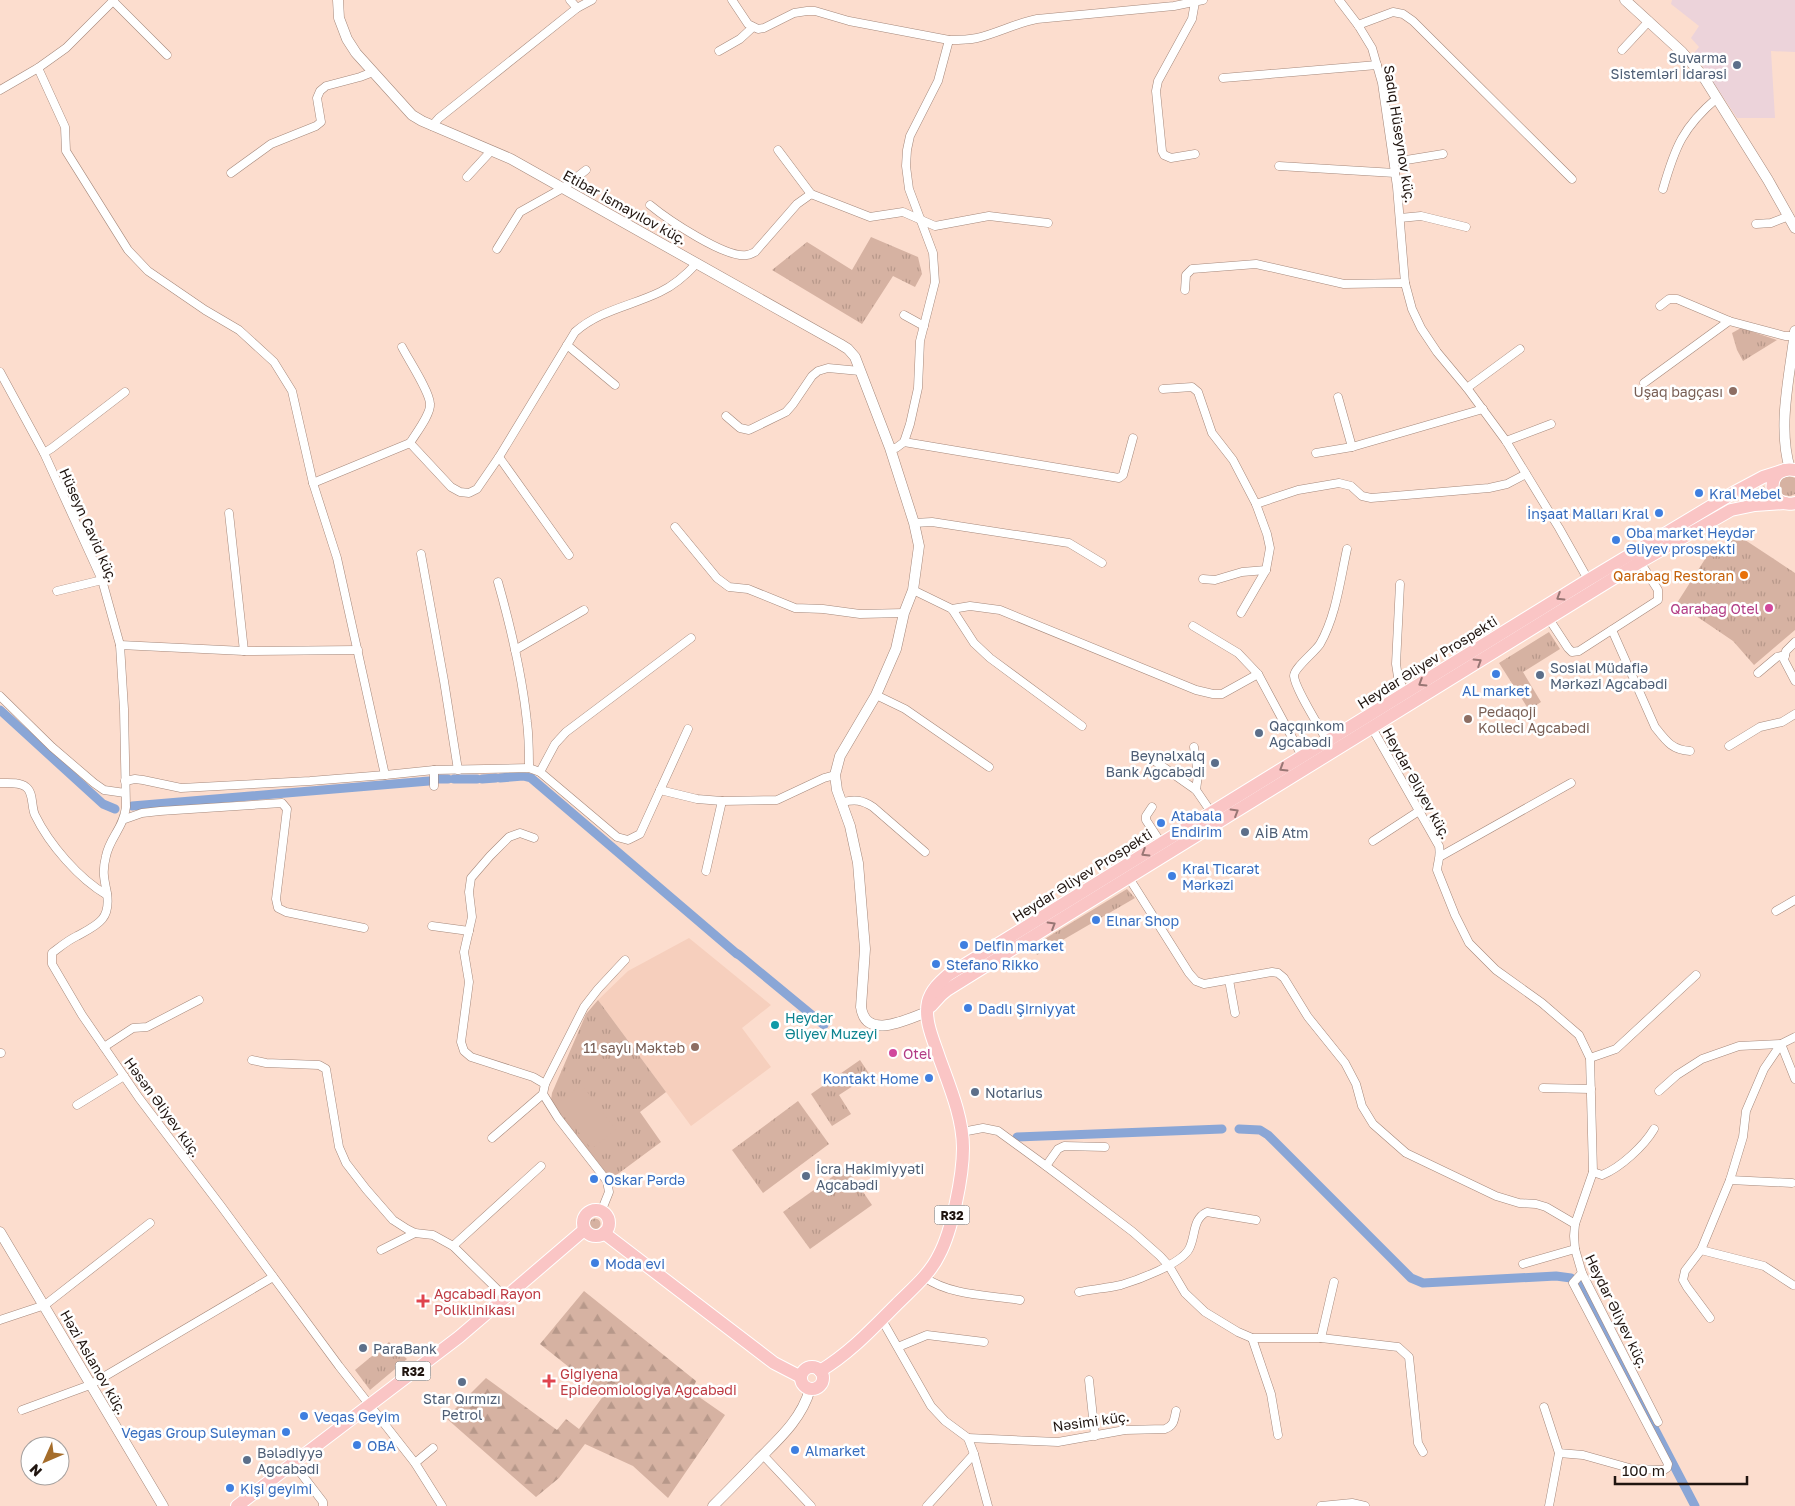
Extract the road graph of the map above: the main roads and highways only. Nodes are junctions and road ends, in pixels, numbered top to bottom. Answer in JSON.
{"nodes":[{"id":1,"x":1790,"y":470,"type":"edge"},
{"id":2,"x":1791,"y":504,"type":"edge"},
{"id":3,"x":1591,"y":585,"type":"junction"},
{"id":4,"x":927,"y":1012,"type":"junction"},
{"id":5,"x":584,"y":1230,"type":"junction"},
{"id":6,"x":604,"y":1233,"type":"junction"},
{"id":7,"x":820,"y":1371,"type":"junction"},
{"id":8,"x":801,"y":1377,"type":"junction"},
{"id":9,"x":237,"y":1506,"type":"edge"}],
"edges":[{"from":1,"to":2,"type":"main road"},
{"from":1,"to":3,"type":"main road","name":"Heydar Əliyev Prospekti"},
{"from":2,"to":3,"type":"main road"},
{"from":4,"to":3,"type":"main road","one_way":true},
{"from":3,"to":4,"type":"main road","name":"Heydar Əliyev Prospekti","one_way":true},
{"from":4,"to":7,"type":"main road","number":"R32"},
{"from":5,"to":6,"type":"main road"},
{"from":5,"to":6,"type":"main road"},
{"from":5,"to":9,"type":"main road","number":"R32"},
{"from":6,"to":8,"type":"main road"},
{"from":7,"to":8,"type":"main road"},
{"from":7,"to":8,"type":"main road"}]}
